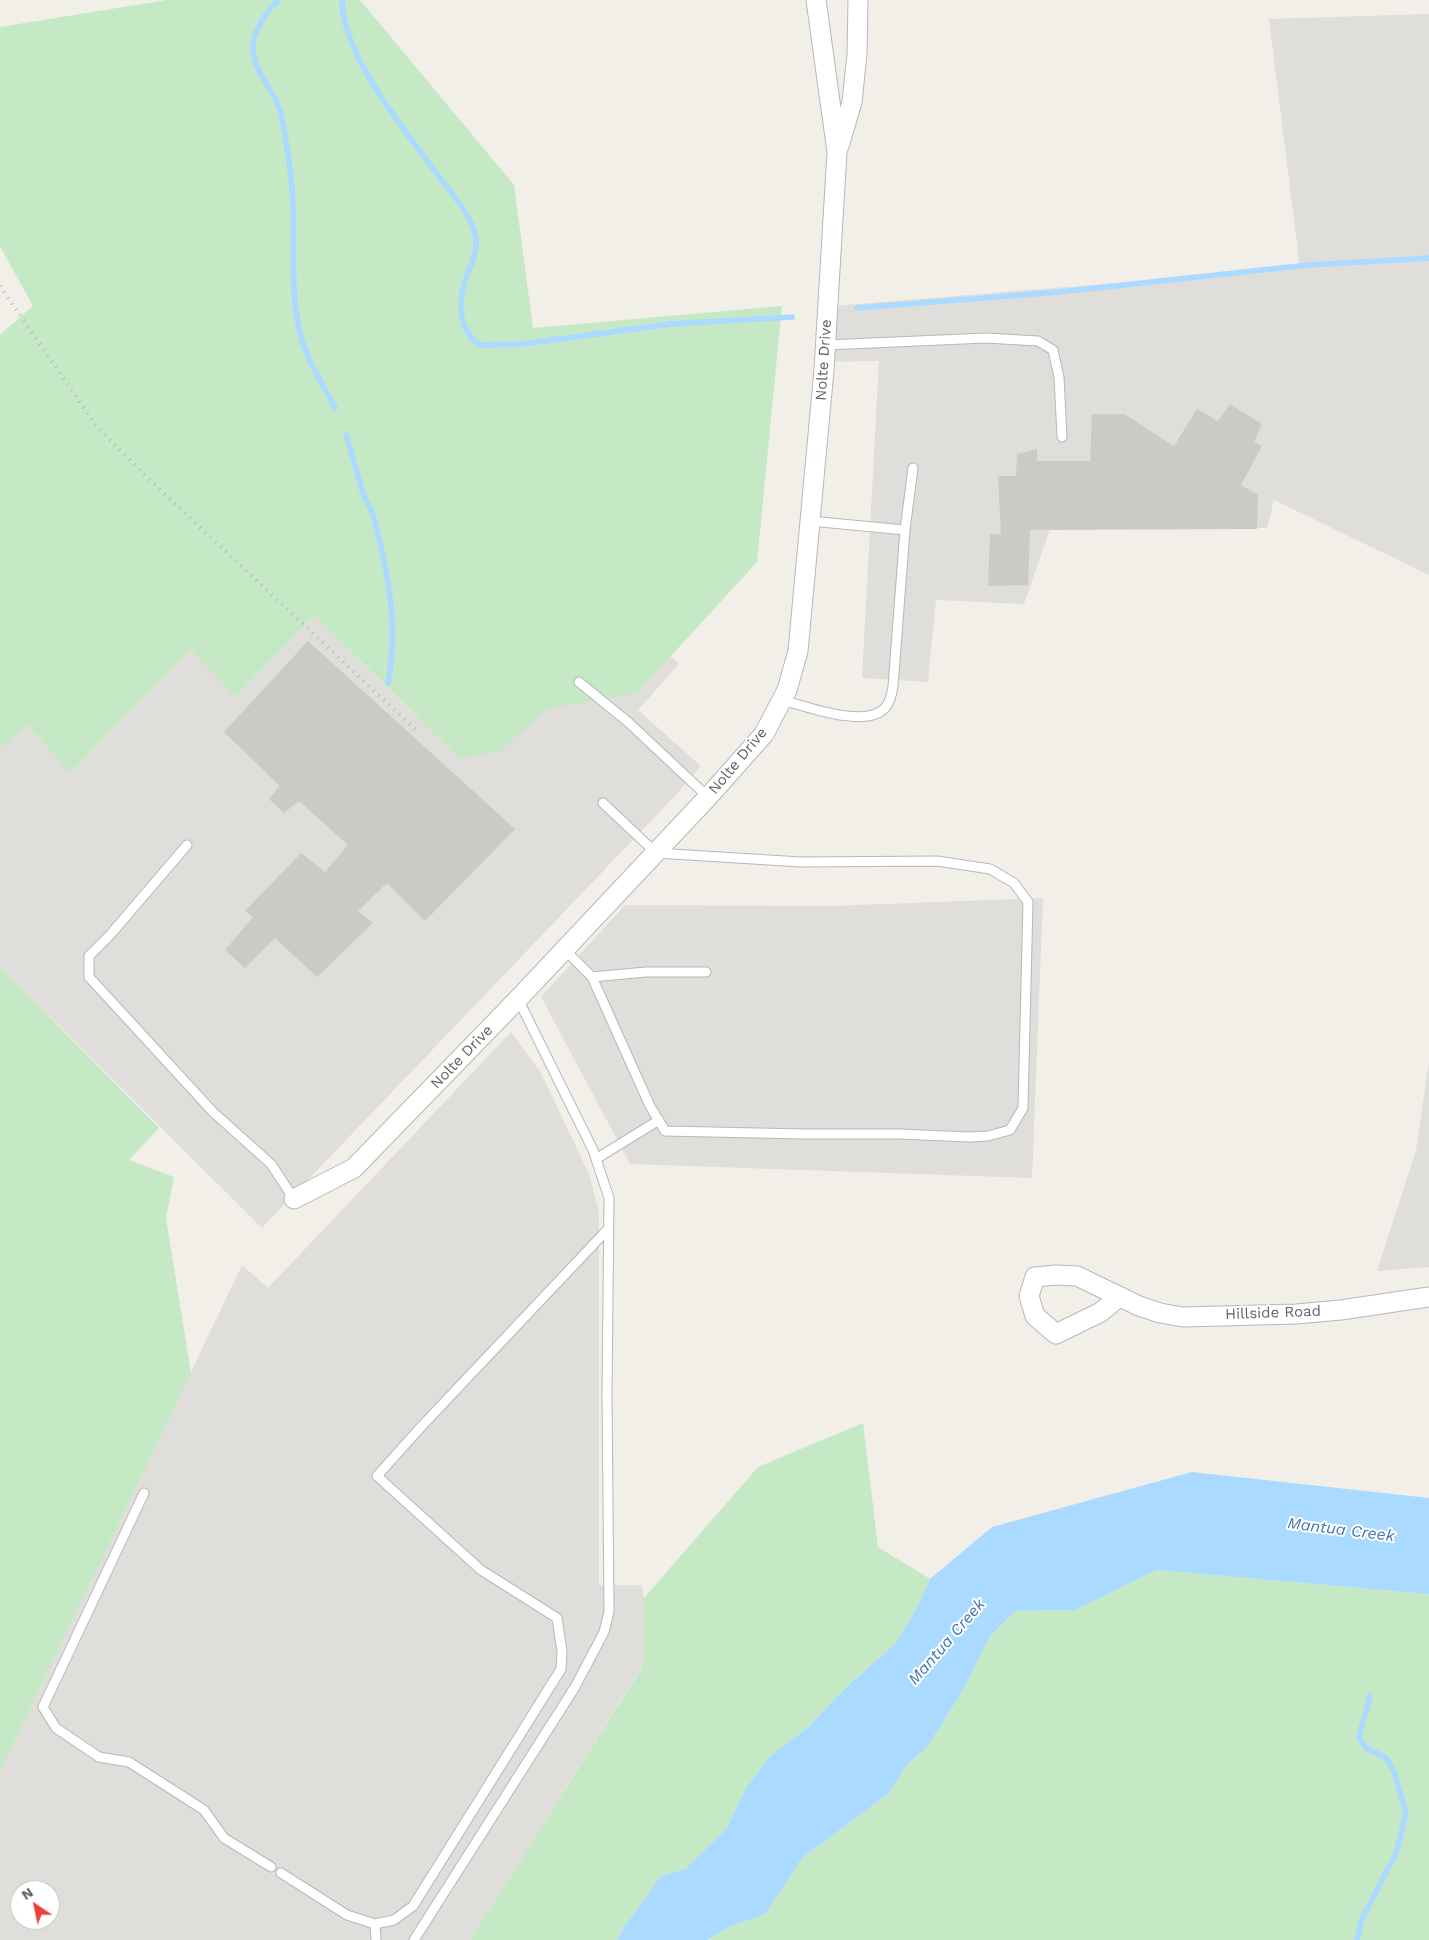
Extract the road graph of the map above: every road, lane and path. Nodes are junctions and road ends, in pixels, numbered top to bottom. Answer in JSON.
{"nodes":[{"id":1,"x":816,"y":0,"type":"edge"},
{"id":2,"x":858,"y":0,"type":"edge"},
{"id":3,"x":838,"y":152,"type":"junction"},
{"id":4,"x":826,"y":345,"type":"junction"},
{"id":5,"x":1062,"y":437,"type":"dead end"},
{"id":6,"x":913,"y":468,"type":"dead end"},
{"id":7,"x":810,"y":521,"type":"junction"},
{"id":8,"x":905,"y":530,"type":"junction"},
{"id":9,"x":579,"y":682,"type":"dead end"},
{"id":10,"x":782,"y":700,"type":"junction"},
{"id":11,"x":708,"y":797,"type":"junction"},
{"id":12,"x":603,"y":803,"type":"dead end"},
{"id":13,"x":187,"y":845,"type":"dead end"},
{"id":14,"x":656,"y":853,"type":"junction"},
{"id":15,"x":564,"y":950,"type":"junction"},
{"id":16,"x":706,"y":972,"type":"dead end"},
{"id":17,"x":592,"y":977,"type":"junction"},
{"id":18,"x":518,"y":999,"type":"junction"},
{"id":19,"x":659,"y":1120,"type":"junction"},
{"id":20,"x":596,"y":1159,"type":"junction"},
{"id":21,"x":294,"y":1200,"type":"joint"},
{"id":22,"x":608,"y":1229,"type":"junction"},
{"id":23,"x":1118,"y":1297,"type":"dead end"},
{"id":24,"x":1429,"y":1297,"type":"edge"},
{"id":25,"x":144,"y":1493,"type":"dead end"},
{"id":26,"x":272,"y":1867,"type":"dead end"},
{"id":27,"x":281,"y":1873,"type":"dead end"},
{"id":28,"x":375,"y":1924,"type":"junction"},
{"id":29,"x":376,"y":1940,"type":"edge"},
{"id":30,"x":414,"y":1940,"type":"edge"}],
"edges":[{"from":1,"to":3,"type":"street","name":"Nolte Drive"},
{"from":2,"to":3,"type":"street","name":"Nolte Drive"},
{"from":3,"to":4,"type":"street","name":"Nolte Drive"},
{"from":4,"to":5,"type":"lane"},
{"from":4,"to":7,"type":"street","name":"Nolte Drive"},
{"from":6,"to":8,"type":"lane"},
{"from":7,"to":8,"type":"lane"},
{"from":7,"to":10,"type":"street","name":"Nolte Drive"},
{"from":8,"to":10,"type":"lane"},
{"from":9,"to":11,"type":"lane"},
{"from":10,"to":11,"type":"street","name":"Nolte Drive"},
{"from":11,"to":14,"type":"street","name":"Nolte Drive"},
{"from":12,"to":14,"type":"lane"},
{"from":13,"to":21,"type":"lane"},
{"from":14,"to":15,"type":"street","name":"Nolte Drive"},
{"from":14,"to":19,"type":"lane"},
{"from":15,"to":17,"type":"lane"},
{"from":15,"to":18,"type":"street","name":"Nolte Drive"},
{"from":16,"to":17,"type":"lane"},
{"from":17,"to":19,"type":"lane"},
{"from":18,"to":20,"type":"lane"},
{"from":18,"to":21,"type":"street","name":"Nolte Drive"},
{"from":19,"to":20,"type":"lane"},
{"from":20,"to":22,"type":"lane"},
{"from":22,"to":28,"type":"lane"},
{"from":22,"to":30,"type":"lane"},
{"from":23,"to":24,"type":"street","name":"Hillside Road"},
{"from":25,"to":26,"type":"lane"},
{"from":27,"to":28,"type":"lane"},
{"from":28,"to":29,"type":"lane"}]}
